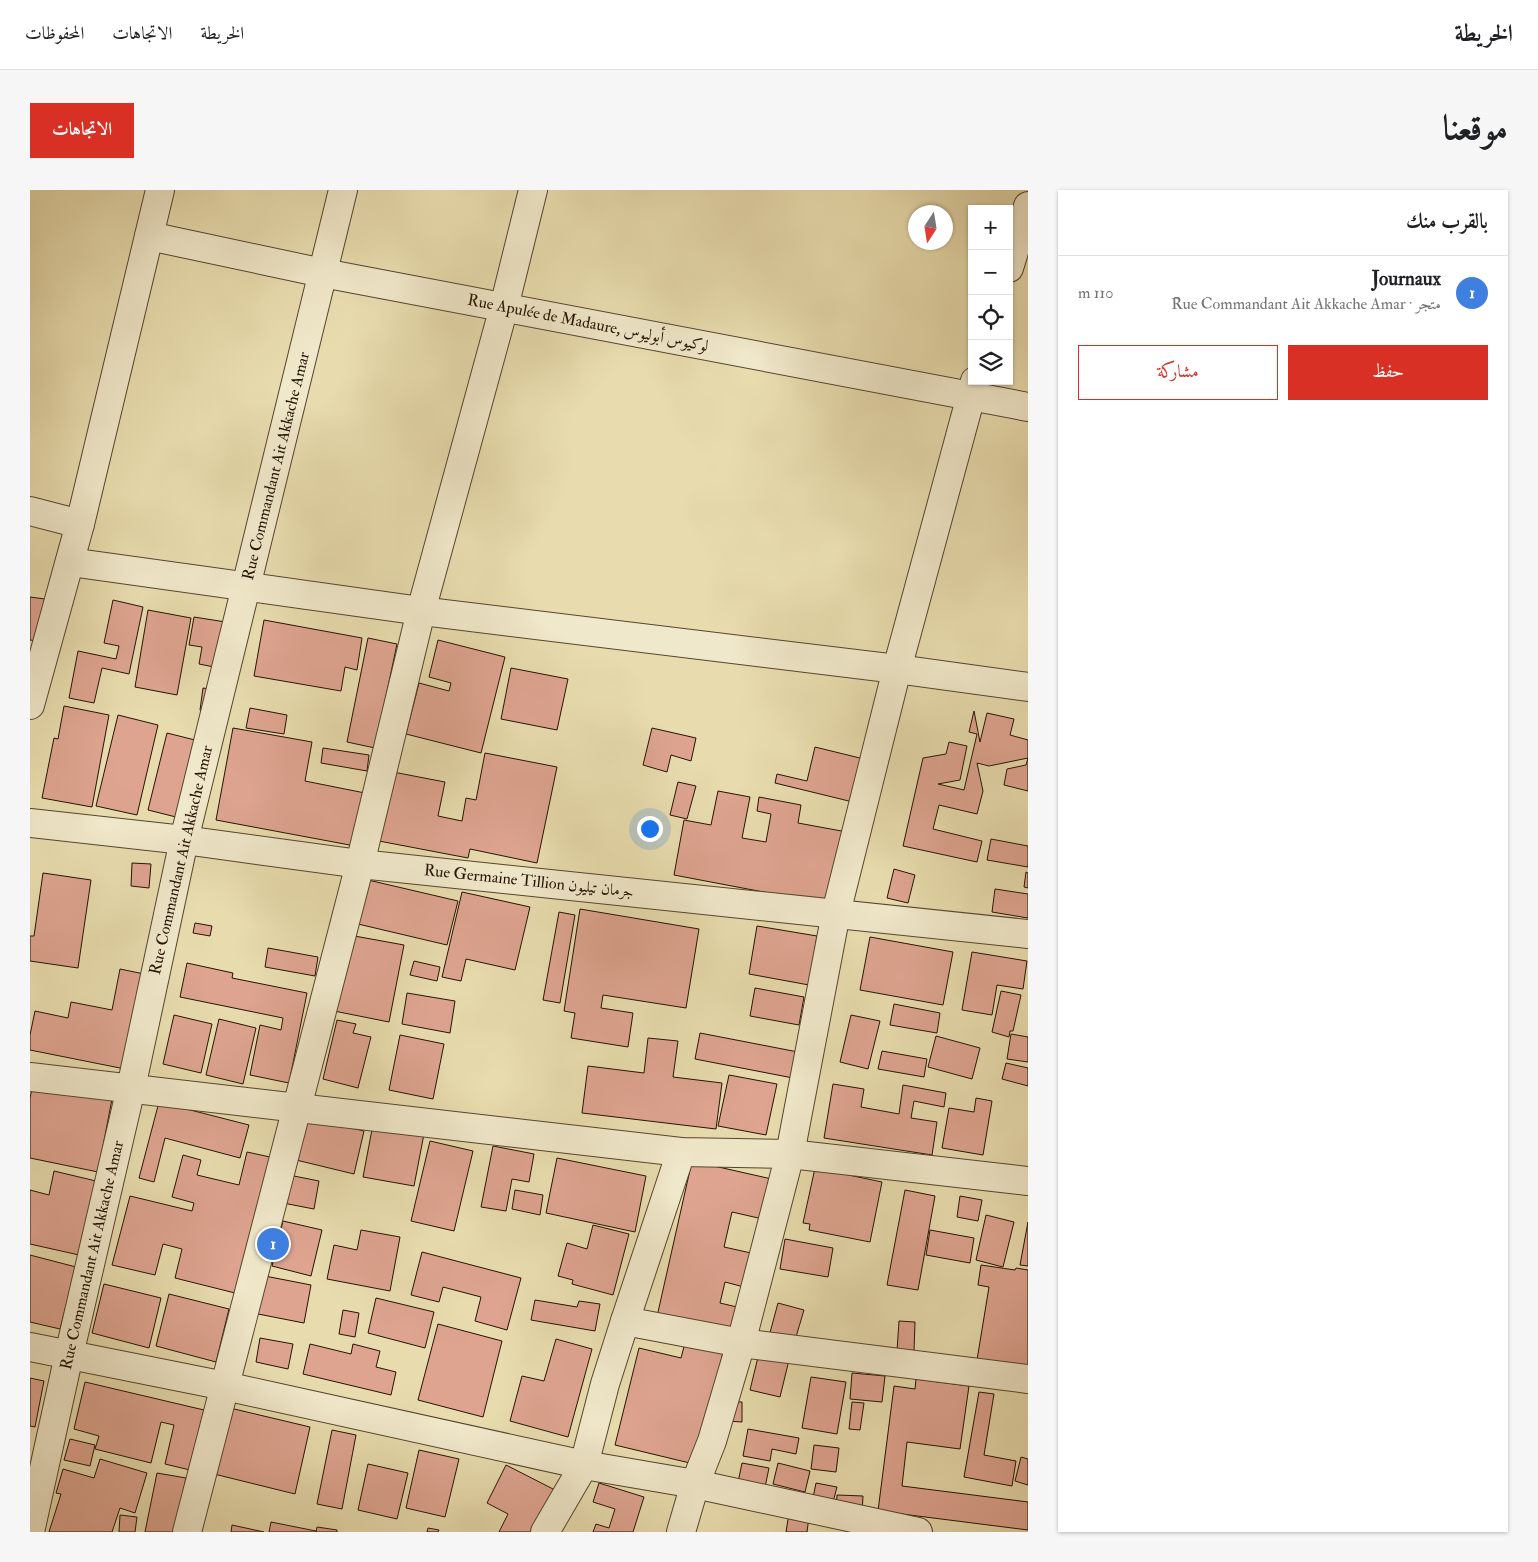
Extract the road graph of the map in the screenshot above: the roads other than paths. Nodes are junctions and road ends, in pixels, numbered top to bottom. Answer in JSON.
{"nodes":[{"id":1,"x":160,"y":190,"type":"edge"},
{"id":2,"x":343,"y":190,"type":"edge"},
{"id":3,"x":533,"y":190,"type":"edge"},
{"id":4,"x":1028,"y":206,"type":"edge"},
{"id":5,"x":149,"y":236,"type":"junction"},
{"id":6,"x":1013,"y":255,"type":"edge"},
{"id":7,"x":323,"y":273,"type":"junction"},
{"id":8,"x":504,"y":307,"type":"junction"},
{"id":9,"x":973,"y":389,"type":"edge"},
{"id":10,"x":1028,"y":407,"type":"edge"},
{"id":11,"x":30,"y":511,"type":"edge"},
{"id":12,"x":80,"y":524,"type":"junction"},
{"id":13,"x":70,"y":562,"type":"junction"},
{"id":14,"x":246,"y":586,"type":"junction"},
{"id":15,"x":421,"y":611,"type":"junction"},
{"id":16,"x":897,"y":669,"type":"junction"},
{"id":17,"x":1028,"y":687,"type":"edge"},
{"id":18,"x":30,"y":705,"type":"edge"},
{"id":19,"x":30,"y":823,"type":"edge"},
{"id":20,"x":184,"y":840,"type":"junction"},
{"id":21,"x":360,"y":864,"type":"junction"},
{"id":22,"x":836,"y":913,"type":"junction"},
{"id":23,"x":1028,"y":934,"type":"edge"},
{"id":24,"x":30,"y":1077,"type":"edge"},
{"id":25,"x":131,"y":1088,"type":"junction"},
{"id":26,"x":296,"y":1108,"type":"junction"},
{"id":27,"x":681,"y":1152,"type":"junction"},
{"id":28,"x":790,"y":1154,"type":"junction"},
{"id":29,"x":1028,"y":1181,"type":"edge"},
{"id":30,"x":625,"y":1321,"type":"junction"},
{"id":31,"x":741,"y":1343,"type":"junction"},
{"id":32,"x":30,"y":1347,"type":"edge"},
{"id":33,"x":68,"y":1355,"type":"junction"},
{"id":34,"x":1028,"y":1379,"type":"edge"},
{"id":35,"x":225,"y":1386,"type":"junction"},
{"id":36,"x":584,"y":1465,"type":"junction"},
{"id":37,"x":695,"y":1484,"type":"junction"},
{"id":38,"x":30,"y":1532,"type":"edge"},
{"id":39,"x":187,"y":1532,"type":"edge"},
{"id":40,"x":545,"y":1532,"type":"edge"},
{"id":41,"x":681,"y":1532,"type":"edge"},
{"id":42,"x":911,"y":1532,"type":"edge"},
{"id":43,"x":918,"y":1532,"type":"edge"}],
"edges":[{"from":1,"to":5,"type":"street"},
{"from":2,"to":7,"type":"street","name":"Rue Commandant Ait Akkache Amar"},
{"from":3,"to":8,"type":"street"},
{"from":4,"to":6,"type":"street"},
{"from":5,"to":7,"type":"street","name":"Rue Apulée de Madaure, لوكيوس أبوليوس"},
{"from":5,"to":12,"type":"street"},
{"from":7,"to":8,"type":"street","name":"Rue Apulée de Madaure, لوكيوس أبوليوس"},
{"from":7,"to":14,"type":"street","name":"Rue Commandant Ait Akkache Amar"},
{"from":8,"to":9,"type":"street","name":"Rue Apulée de Madaure, لوكيوس أبوليوس"},
{"from":8,"to":15,"type":"street"},
{"from":9,"to":10,"type":"street","name":"Rue Apulée de Madaure, لوكيوس أبوليوس"},
{"from":9,"to":16,"type":"street"},
{"from":11,"to":12,"type":"street"},
{"from":12,"to":13,"type":"street"},
{"from":13,"to":14,"type":"street"},
{"from":13,"to":18,"type":"street"},
{"from":14,"to":15,"type":"street"},
{"from":14,"to":20,"type":"street","name":"Rue Commandant Ait Akkache Amar"},
{"from":15,"to":16,"type":"street"},
{"from":15,"to":21,"type":"street"},
{"from":16,"to":17,"type":"street"},
{"from":16,"to":22,"type":"street"},
{"from":19,"to":20,"type":"street","name":"Rue Germaine Tillion جرمان تيليون"},
{"from":20,"to":21,"type":"street","name":"Rue Germaine Tillion جرمان تيليون"},
{"from":20,"to":25,"type":"street","name":"Rue Commandant Ait Akkache Amar"},
{"from":21,"to":22,"type":"street","name":"Rue Germaine Tillion جرمان تيليون"},
{"from":21,"to":26,"type":"street"},
{"from":22,"to":23,"type":"street","name":"Rue Germaine Tillion جرمان تيليون"},
{"from":22,"to":28,"type":"street"},
{"from":24,"to":25,"type":"street"},
{"from":25,"to":26,"type":"street"},
{"from":25,"to":33,"type":"street","name":"Rue Commandant Ait Akkache Amar"},
{"from":26,"to":27,"type":"street"},
{"from":26,"to":35,"type":"street"},
{"from":27,"to":28,"type":"street"},
{"from":27,"to":30,"type":"street"},
{"from":28,"to":29,"type":"street"},
{"from":28,"to":31,"type":"street"},
{"from":30,"to":31,"type":"street"},
{"from":30,"to":36,"type":"street"},
{"from":31,"to":34,"type":"street"},
{"from":31,"to":37,"type":"street"},
{"from":32,"to":33,"type":"street"},
{"from":33,"to":35,"type":"street"},
{"from":33,"to":38,"type":"street","name":"Rue Commandant Ait Akkache Amar"},
{"from":35,"to":36,"type":"street"},
{"from":35,"to":39,"type":"street"},
{"from":36,"to":37,"type":"street"},
{"from":36,"to":40,"type":"street"},
{"from":37,"to":41,"type":"street"},
{"from":37,"to":42,"type":"street"},
{"from":42,"to":43,"type":"street"}]}
